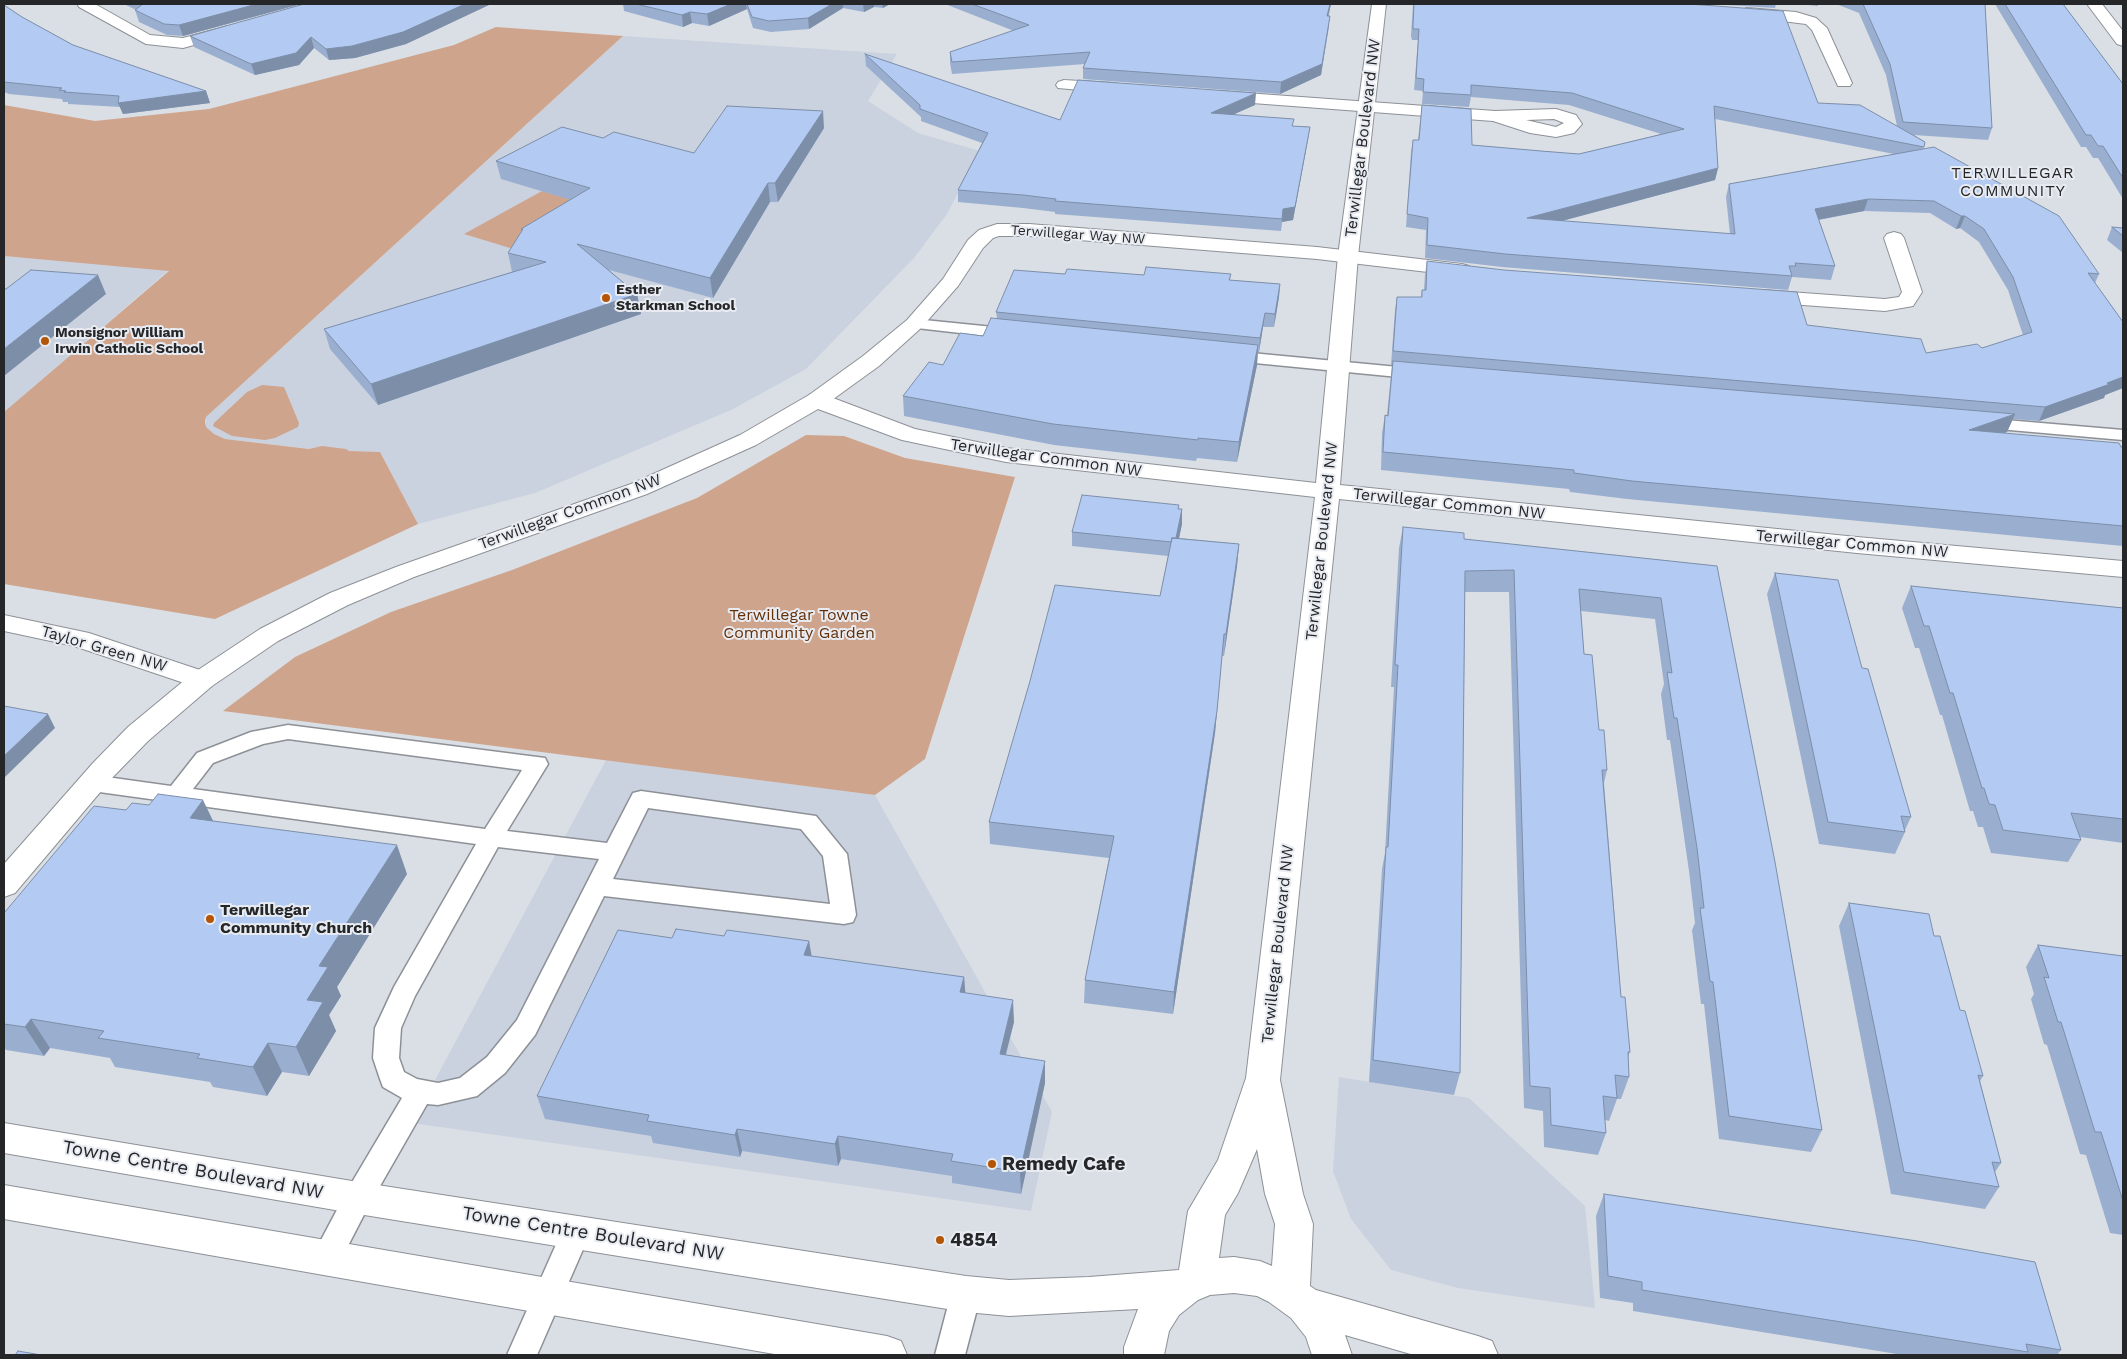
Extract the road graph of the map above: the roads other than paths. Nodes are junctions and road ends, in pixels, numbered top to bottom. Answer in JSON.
{"nodes":[{"id":1,"x":84,"y":4,"type":"edge"},
{"id":2,"x":1379,"y":4,"type":"edge"},
{"id":3,"x":2094,"y":4,"type":"edge"},
{"id":4,"x":1736,"y":12,"type":"edge"},
{"id":5,"x":243,"y":27,"type":"edge"},
{"id":6,"x":2123,"y":41,"type":"edge"},
{"id":7,"x":1844,"y":83,"type":"dead end"},
{"id":8,"x":1064,"y":85,"type":"dead end"},
{"id":9,"x":1132,"y":90,"type":"edge"},
{"id":10,"x":1199,"y":95,"type":"edge"},
{"id":11,"x":1367,"y":107,"type":"junction"},
{"id":12,"x":1496,"y":116,"type":"dead end"},
{"id":13,"x":1894,"y":238,"type":"dead end"},
{"id":14,"x":1348,"y":256,"type":"junction"},
{"id":15,"x":1485,"y":273,"type":"edge"},
{"id":16,"x":1748,"y":295,"type":"edge"},
{"id":17,"x":914,"y":324,"type":"junction"},
{"id":18,"x":1032,"y":336,"type":"edge"},
{"id":19,"x":1218,"y":354,"type":"edge"},
{"id":20,"x":1339,"y":367,"type":"junction"},
{"id":21,"x":1435,"y":375,"type":"edge"},
{"id":22,"x":817,"y":400,"type":"junction"},
{"id":23,"x":1966,"y":421,"type":"edge"},
{"id":24,"x":2123,"y":435,"type":"edge"},
{"id":25,"x":1328,"y":491,"type":"junction"},
{"id":26,"x":2123,"y":569,"type":"edge"},
{"id":27,"x":4,"y":623,"type":"edge"},
{"id":28,"x":202,"y":680,"type":"junction"},
{"id":29,"x":92,"y":783,"type":"junction"},
{"id":30,"x":176,"y":795,"type":"junction"},
{"id":31,"x":491,"y":838,"type":"junction"},
{"id":32,"x":614,"y":852,"type":"junction"},
{"id":33,"x":4,"y":885,"type":"edge"},
{"id":34,"x":597,"y":886,"type":"junction"},
{"id":35,"x":1263,"y":1078,"type":"junction"},
{"id":36,"x":420,"y":1092,"type":"junction"},
{"id":37,"x":4,"y":1138,"type":"edge"},
{"id":38,"x":358,"y":1198,"type":"junction"},
{"id":39,"x":4,"y":1202,"type":"edge"},
{"id":40,"x":576,"y":1231,"type":"junction"},
{"id":41,"x":326,"y":1259,"type":"junction"},
{"id":42,"x":1190,"y":1285,"type":"junction"},
{"id":43,"x":547,"y":1294,"type":"junction"},
{"id":44,"x":966,"y":1294,"type":"junction"},
{"id":45,"x":1297,"y":1299,"type":"junction"},
{"id":46,"x":522,"y":1355,"type":"edge"},
{"id":47,"x":887,"y":1355,"type":"edge"},
{"id":48,"x":950,"y":1355,"type":"edge"},
{"id":49,"x":1144,"y":1355,"type":"edge"},
{"id":50,"x":1332,"y":1355,"type":"edge"},
{"id":51,"x":1478,"y":1355,"type":"edge"}],
"edges":[{"from":1,"to":5,"type":"street"},
{"from":2,"to":11,"type":"street","name":"Terwillegar Boulevard NW"},
{"from":3,"to":6,"type":"street"},
{"from":4,"to":7,"type":"street"},
{"from":8,"to":9,"type":"street"},
{"from":10,"to":11,"type":"street"},
{"from":11,"to":12,"type":"street"},
{"from":11,"to":14,"type":"street","name":"Terwillegar Boulevard NW"},
{"from":13,"to":16,"type":"street"},
{"from":14,"to":15,"type":"street","name":"Terwillegar Way NW"},
{"from":14,"to":17,"type":"street","name":"Terwillegar Way NW"},
{"from":14,"to":20,"type":"street","name":"Terwillegar Boulevard NW"},
{"from":17,"to":18,"type":"lane"},
{"from":17,"to":22,"type":"street","name":"Terwillegar Way NW"},
{"from":19,"to":20,"type":"lane"},
{"from":20,"to":21,"type":"lane"},
{"from":20,"to":25,"type":"street","name":"Terwillegar Boulevard NW"},
{"from":22,"to":25,"type":"street","name":"Terwillegar Common NW"},
{"from":22,"to":28,"type":"street","name":"Terwillegar Common NW"},
{"from":23,"to":24,"type":"lane"},
{"from":25,"to":26,"type":"street","name":"Terwillegar Common NW"},
{"from":25,"to":35,"type":"street","name":"Terwillegar Boulevard NW"},
{"from":27,"to":28,"type":"street","name":"Taylor Green NW"},
{"from":28,"to":29,"type":"street","name":"Terwillegar Common NW"},
{"from":29,"to":30,"type":"lane"},
{"from":29,"to":33,"type":"street","name":"Terwillegar Common NW"},
{"from":30,"to":31,"type":"lane"},
{"from":30,"to":31,"type":"lane"},
{"from":31,"to":32,"type":"lane"},
{"from":31,"to":36,"type":"lane"},
{"from":32,"to":34,"type":"lane"},
{"from":32,"to":34,"type":"lane"},
{"from":34,"to":36,"type":"lane"},
{"from":35,"to":42,"type":"street","name":"Terwillegar Boulevard NW"},
{"from":35,"to":45,"type":"street","name":"Terwillegar Boulevard NW"},
{"from":36,"to":38,"type":"lane"},
{"from":37,"to":38,"type":"street","name":"Towne Centre Boulevard NW"},
{"from":38,"to":40,"type":"street","name":"Towne Centre Boulevard NW"},
{"from":38,"to":41,"type":"lane"},
{"from":39,"to":41,"type":"street"},
{"from":40,"to":43,"type":"lane"},
{"from":40,"to":44,"type":"street","name":"Towne Centre Boulevard NW"},
{"from":41,"to":43,"type":"street"},
{"from":42,"to":44,"type":"street","name":"Towne Centre Boulevard NW"},
{"from":42,"to":45,"type":"street"},
{"from":42,"to":49,"type":"street"},
{"from":43,"to":46,"type":"lane"},
{"from":43,"to":47,"type":"street"},
{"from":44,"to":48,"type":"lane"},
{"from":45,"to":50,"type":"street"},
{"from":45,"to":51,"type":"street"}]}
